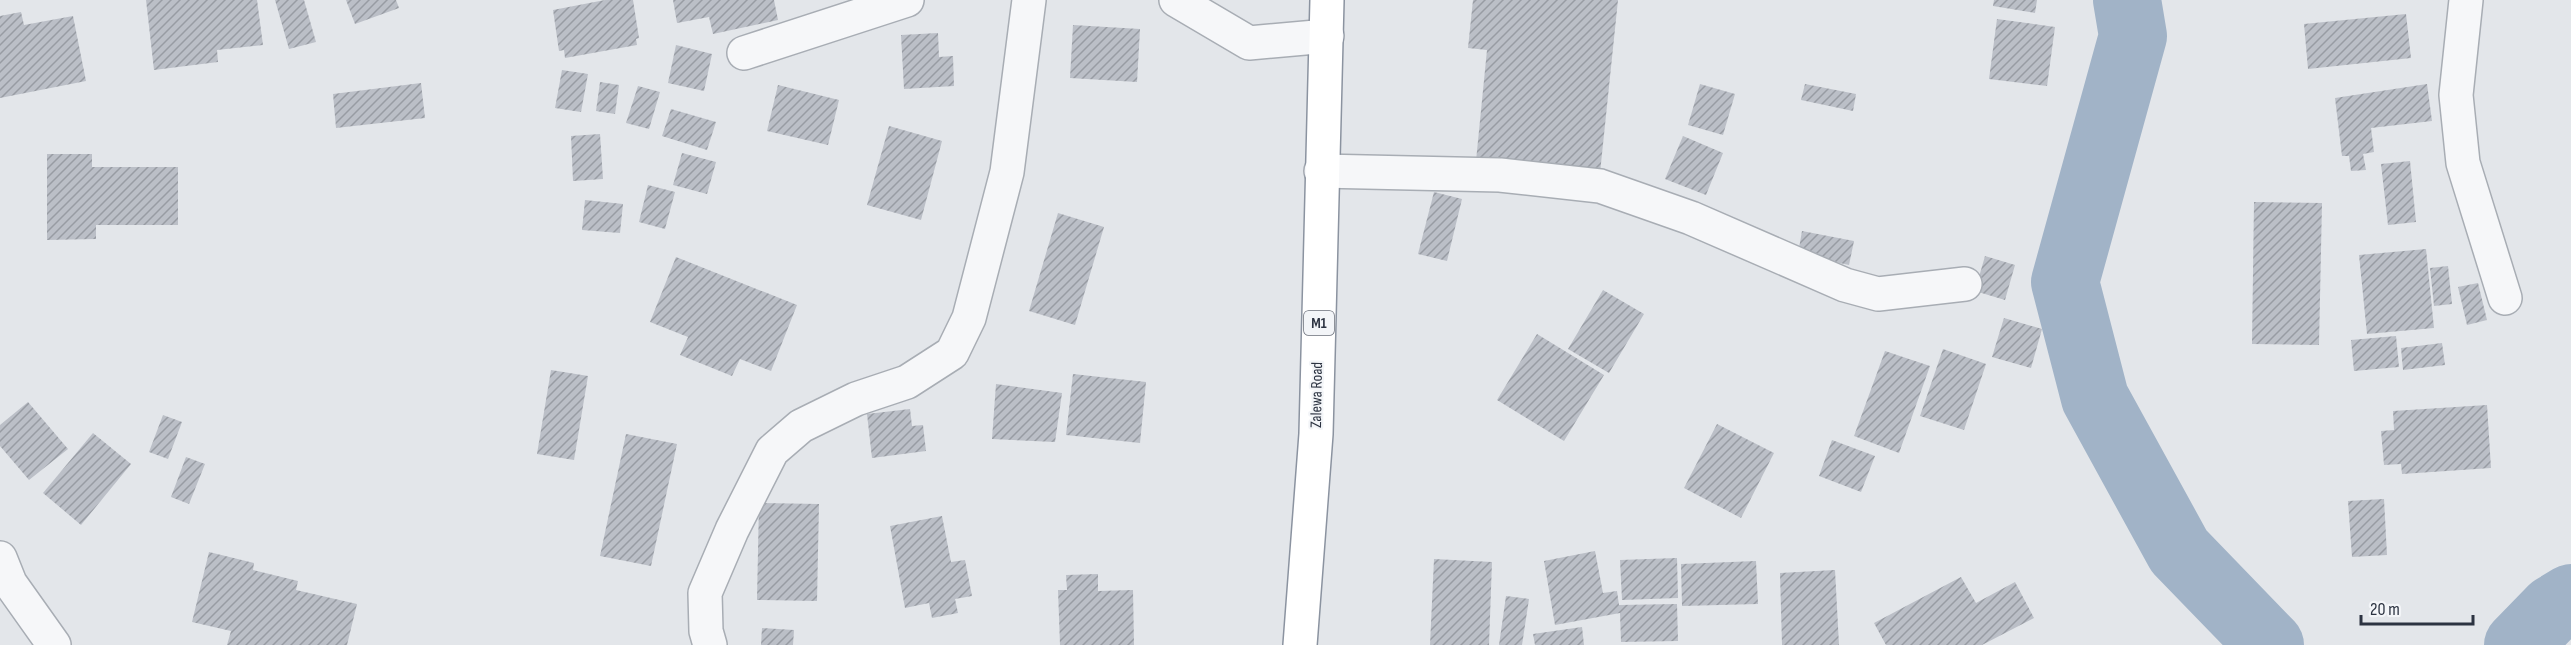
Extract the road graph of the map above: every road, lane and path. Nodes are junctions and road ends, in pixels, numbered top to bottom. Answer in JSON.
{"nodes":[{"id":1,"x":907,"y":0,"type":"edge"},
{"id":2,"x":1029,"y":0,"type":"edge"},
{"id":3,"x":1176,"y":0,"type":"edge"},
{"id":4,"x":1328,"y":0,"type":"edge"},
{"id":5,"x":2466,"y":0,"type":"edge"},
{"id":6,"x":1327,"y":36,"type":"junction"},
{"id":7,"x":744,"y":53,"type":"dead end"},
{"id":8,"x":1322,"y":171,"type":"junction"},
{"id":9,"x":1965,"y":284,"type":"dead end"},
{"id":10,"x":2505,"y":298,"type":"dead end"},
{"id":11,"x":0,"y":558,"type":"edge"},
{"id":12,"x":54,"y":645,"type":"edge"},
{"id":13,"x":710,"y":645,"type":"edge"},
{"id":14,"x":1300,"y":645,"type":"edge"}],
"edges":[{"from":1,"to":7,"type":"street"},
{"from":2,"to":13,"type":"street"},
{"from":3,"to":6,"type":"street"},
{"from":4,"to":6,"type":"highway","name":"Zalewa Road","number":"M1"},
{"from":5,"to":10,"type":"street"},
{"from":6,"to":8,"type":"highway","name":"Zalewa Road","number":"M1"},
{"from":8,"to":9,"type":"street"},
{"from":8,"to":14,"type":"highway","name":"Zalewa Road","number":"M1"},
{"from":11,"to":12,"type":"street"}]}
